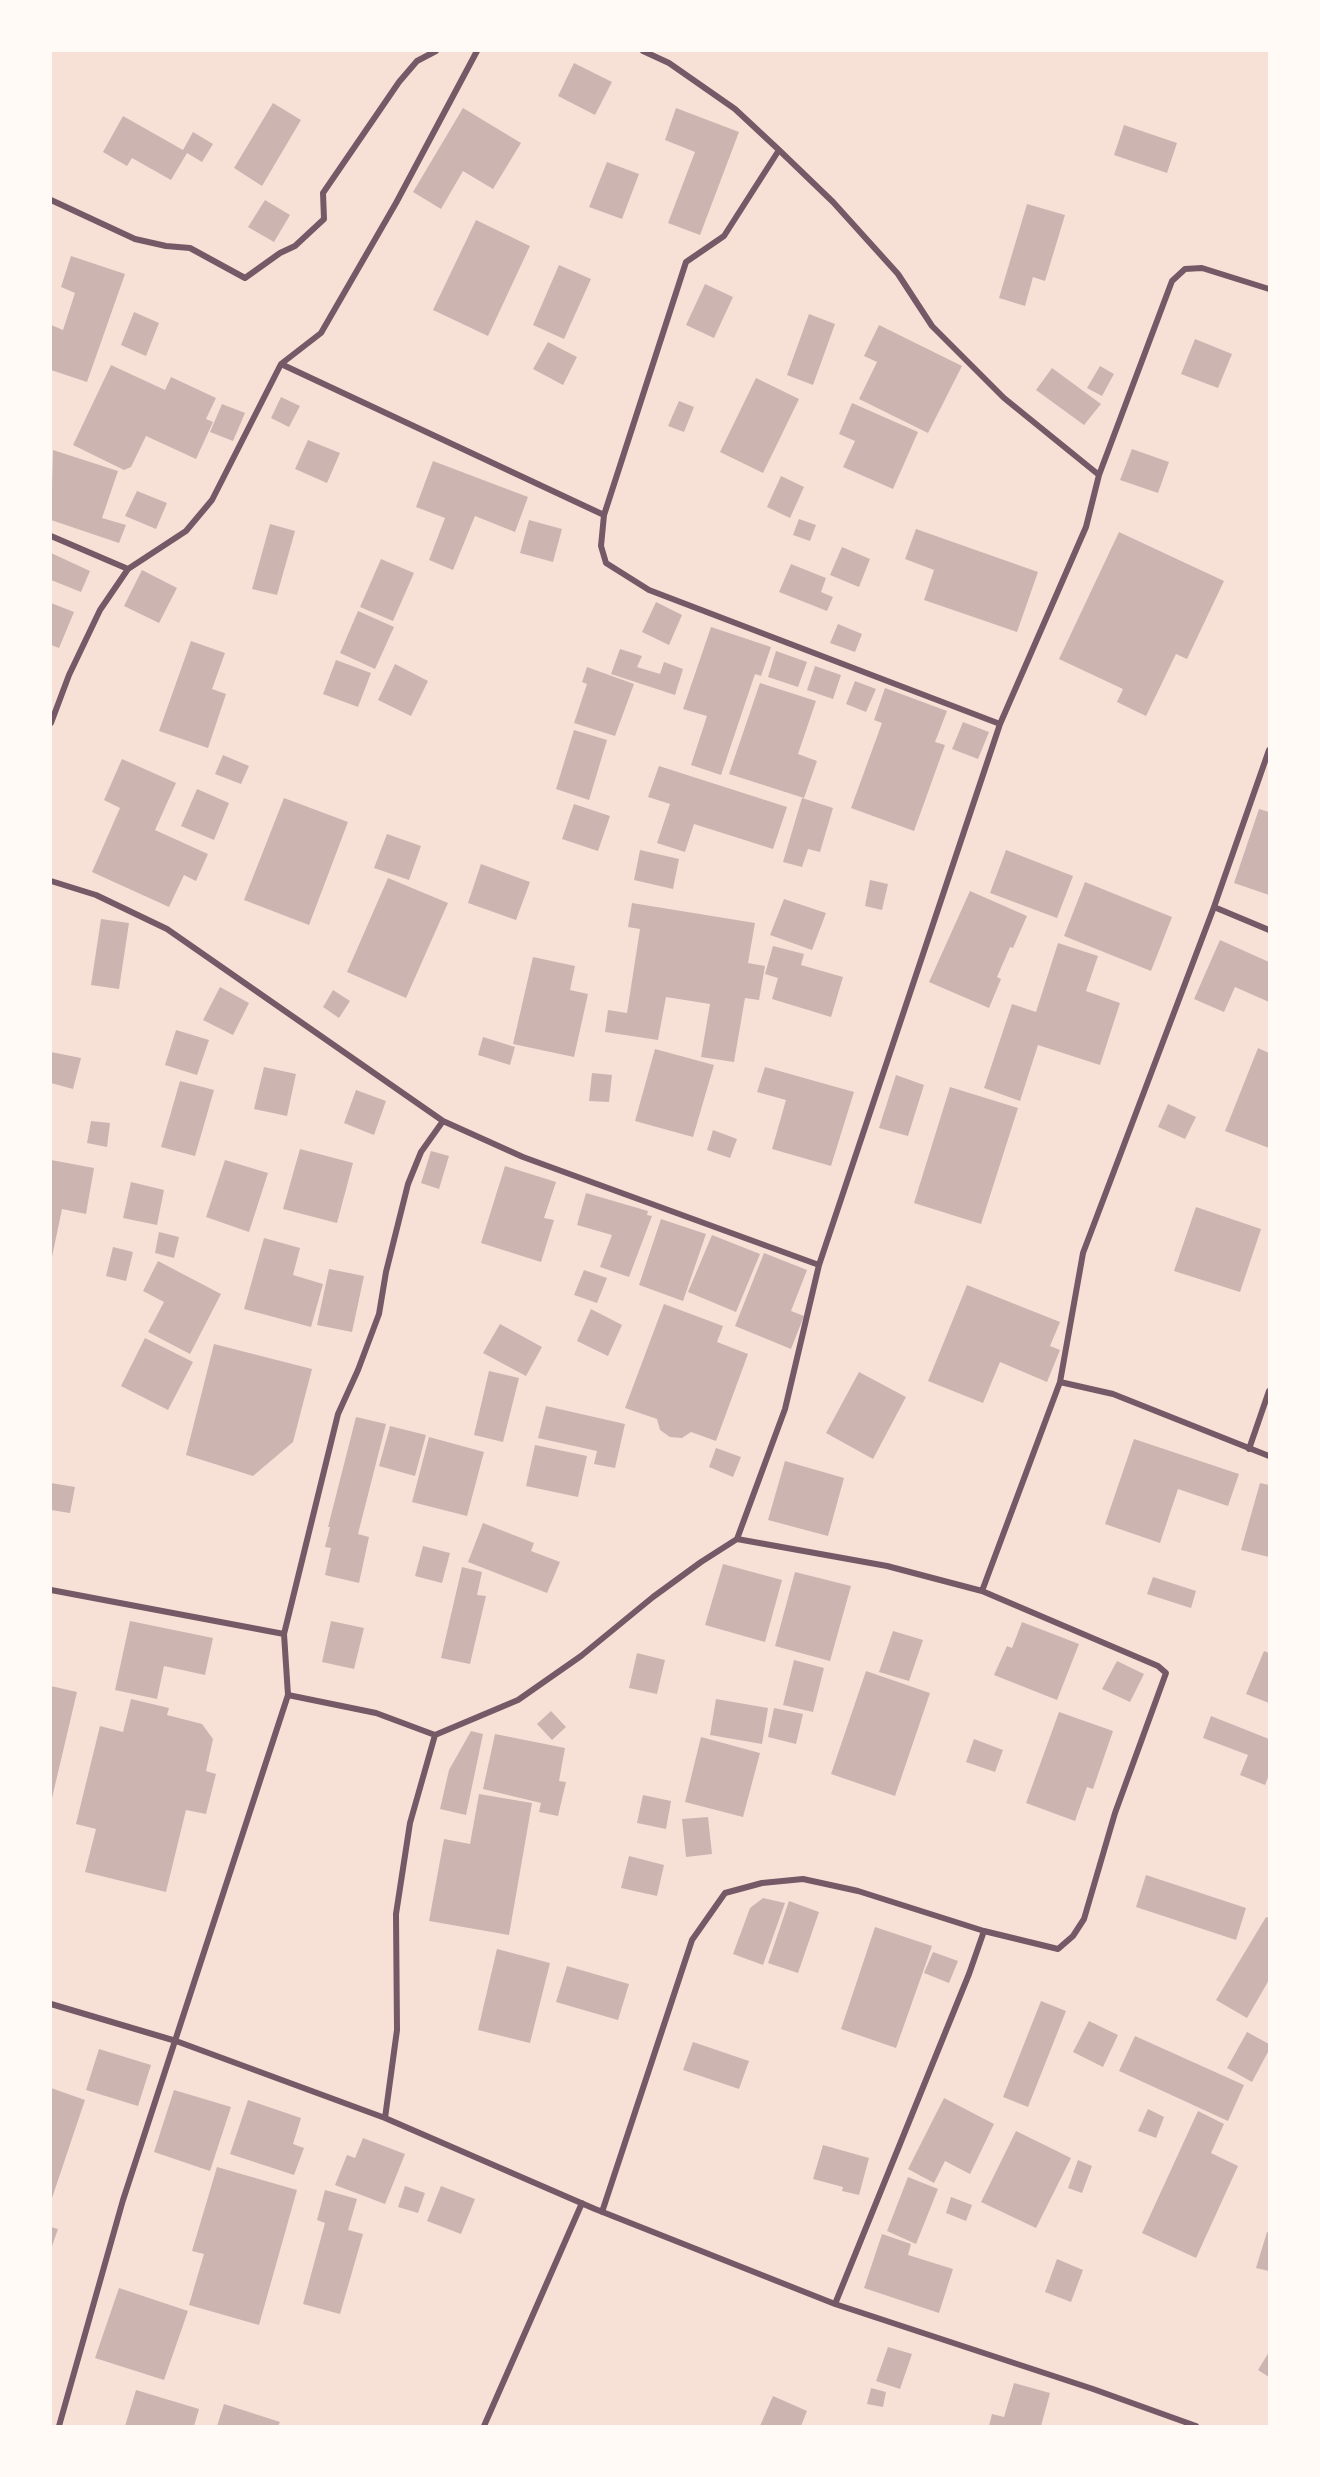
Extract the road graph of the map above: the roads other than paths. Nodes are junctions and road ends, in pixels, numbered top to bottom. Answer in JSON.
{"nodes":[{"id":1,"x":436,"y":51,"type":"edge"},
{"id":2,"x":477,"y":51,"type":"edge"},
{"id":3,"x":644,"y":51,"type":"edge"},
{"id":4,"x":779,"y":150,"type":"junction"},
{"id":5,"x":51,"y":200,"type":"edge"},
{"id":6,"x":1269,"y":289,"type":"edge"},
{"id":7,"x":281,"y":364,"type":"junction"},
{"id":8,"x":1099,"y":475,"type":"junction"},
{"id":9,"x":604,"y":515,"type":"junction"},
{"id":10,"x":51,"y":536,"type":"edge"},
{"id":11,"x":128,"y":569,"type":"junction"},
{"id":12,"x":51,"y":723,"type":"edge"},
{"id":13,"x":1000,"y":724,"type":"junction"},
{"id":14,"x":1269,"y":750,"type":"edge"},
{"id":15,"x":51,"y":881,"type":"edge"},
{"id":16,"x":1214,"y":907,"type":"junction"},
{"id":17,"x":1269,"y":930,"type":"edge"},
{"id":18,"x":443,"y":1120,"type":"junction"},
{"id":19,"x":819,"y":1265,"type":"junction"},
{"id":20,"x":1060,"y":1382,"type":"junction"},
{"id":21,"x":1269,"y":1391,"type":"edge"},
{"id":22,"x":1249,"y":1449,"type":"junction"},
{"id":23,"x":1269,"y":1456,"type":"edge"},
{"id":24,"x":737,"y":1539,"type":"junction"},
{"id":25,"x":51,"y":1590,"type":"edge"},
{"id":26,"x":982,"y":1591,"type":"junction"},
{"id":27,"x":284,"y":1634,"type":"junction"},
{"id":28,"x":288,"y":1695,"type":"junction"},
{"id":29,"x":435,"y":1735,"type":"junction"},
{"id":30,"x":984,"y":1931,"type":"junction"},
{"id":31,"x":51,"y":2004,"type":"edge"},
{"id":32,"x":176,"y":2041,"type":"junction"},
{"id":33,"x":385,"y":2118,"type":"junction"},
{"id":34,"x":582,"y":2202,"type":"junction"},
{"id":35,"x":602,"y":2211,"type":"junction"},
{"id":36,"x":835,"y":2304,"type":"junction"},
{"id":37,"x":58,"y":2426,"type":"edge"},
{"id":38,"x":484,"y":2426,"type":"edge"},
{"id":39,"x":1196,"y":2426,"type":"edge"}],
"edges":[{"from":1,"to":5,"type":"street"},
{"from":2,"to":7,"type":"street"},
{"from":3,"to":4,"type":"street"},
{"from":4,"to":8,"type":"street"},
{"from":4,"to":9,"type":"street"},
{"from":6,"to":8,"type":"street"},
{"from":7,"to":9,"type":"street"},
{"from":7,"to":11,"type":"street"},
{"from":8,"to":13,"type":"street"},
{"from":9,"to":13,"type":"street"},
{"from":10,"to":11,"type":"street"},
{"from":11,"to":12,"type":"street"},
{"from":13,"to":19,"type":"street"},
{"from":14,"to":16,"type":"street"},
{"from":15,"to":18,"type":"street"},
{"from":16,"to":17,"type":"street"},
{"from":16,"to":20,"type":"street"},
{"from":18,"to":19,"type":"street"},
{"from":18,"to":27,"type":"street"},
{"from":19,"to":24,"type":"street"},
{"from":20,"to":22,"type":"street"},
{"from":20,"to":26,"type":"street"},
{"from":21,"to":22,"type":"street"},
{"from":22,"to":23,"type":"street"},
{"from":24,"to":26,"type":"street"},
{"from":24,"to":29,"type":"street"},
{"from":25,"to":27,"type":"street"},
{"from":26,"to":30,"type":"street"},
{"from":27,"to":28,"type":"street"},
{"from":28,"to":29,"type":"street"},
{"from":28,"to":32,"type":"street"},
{"from":29,"to":33,"type":"street"},
{"from":30,"to":35,"type":"street"},
{"from":30,"to":36,"type":"street"},
{"from":31,"to":32,"type":"street"},
{"from":32,"to":33,"type":"street"},
{"from":32,"to":37,"type":"street"},
{"from":33,"to":34,"type":"street"},
{"from":34,"to":35,"type":"street"},
{"from":34,"to":38,"type":"street"},
{"from":35,"to":36,"type":"street"},
{"from":36,"to":39,"type":"street"}]}
